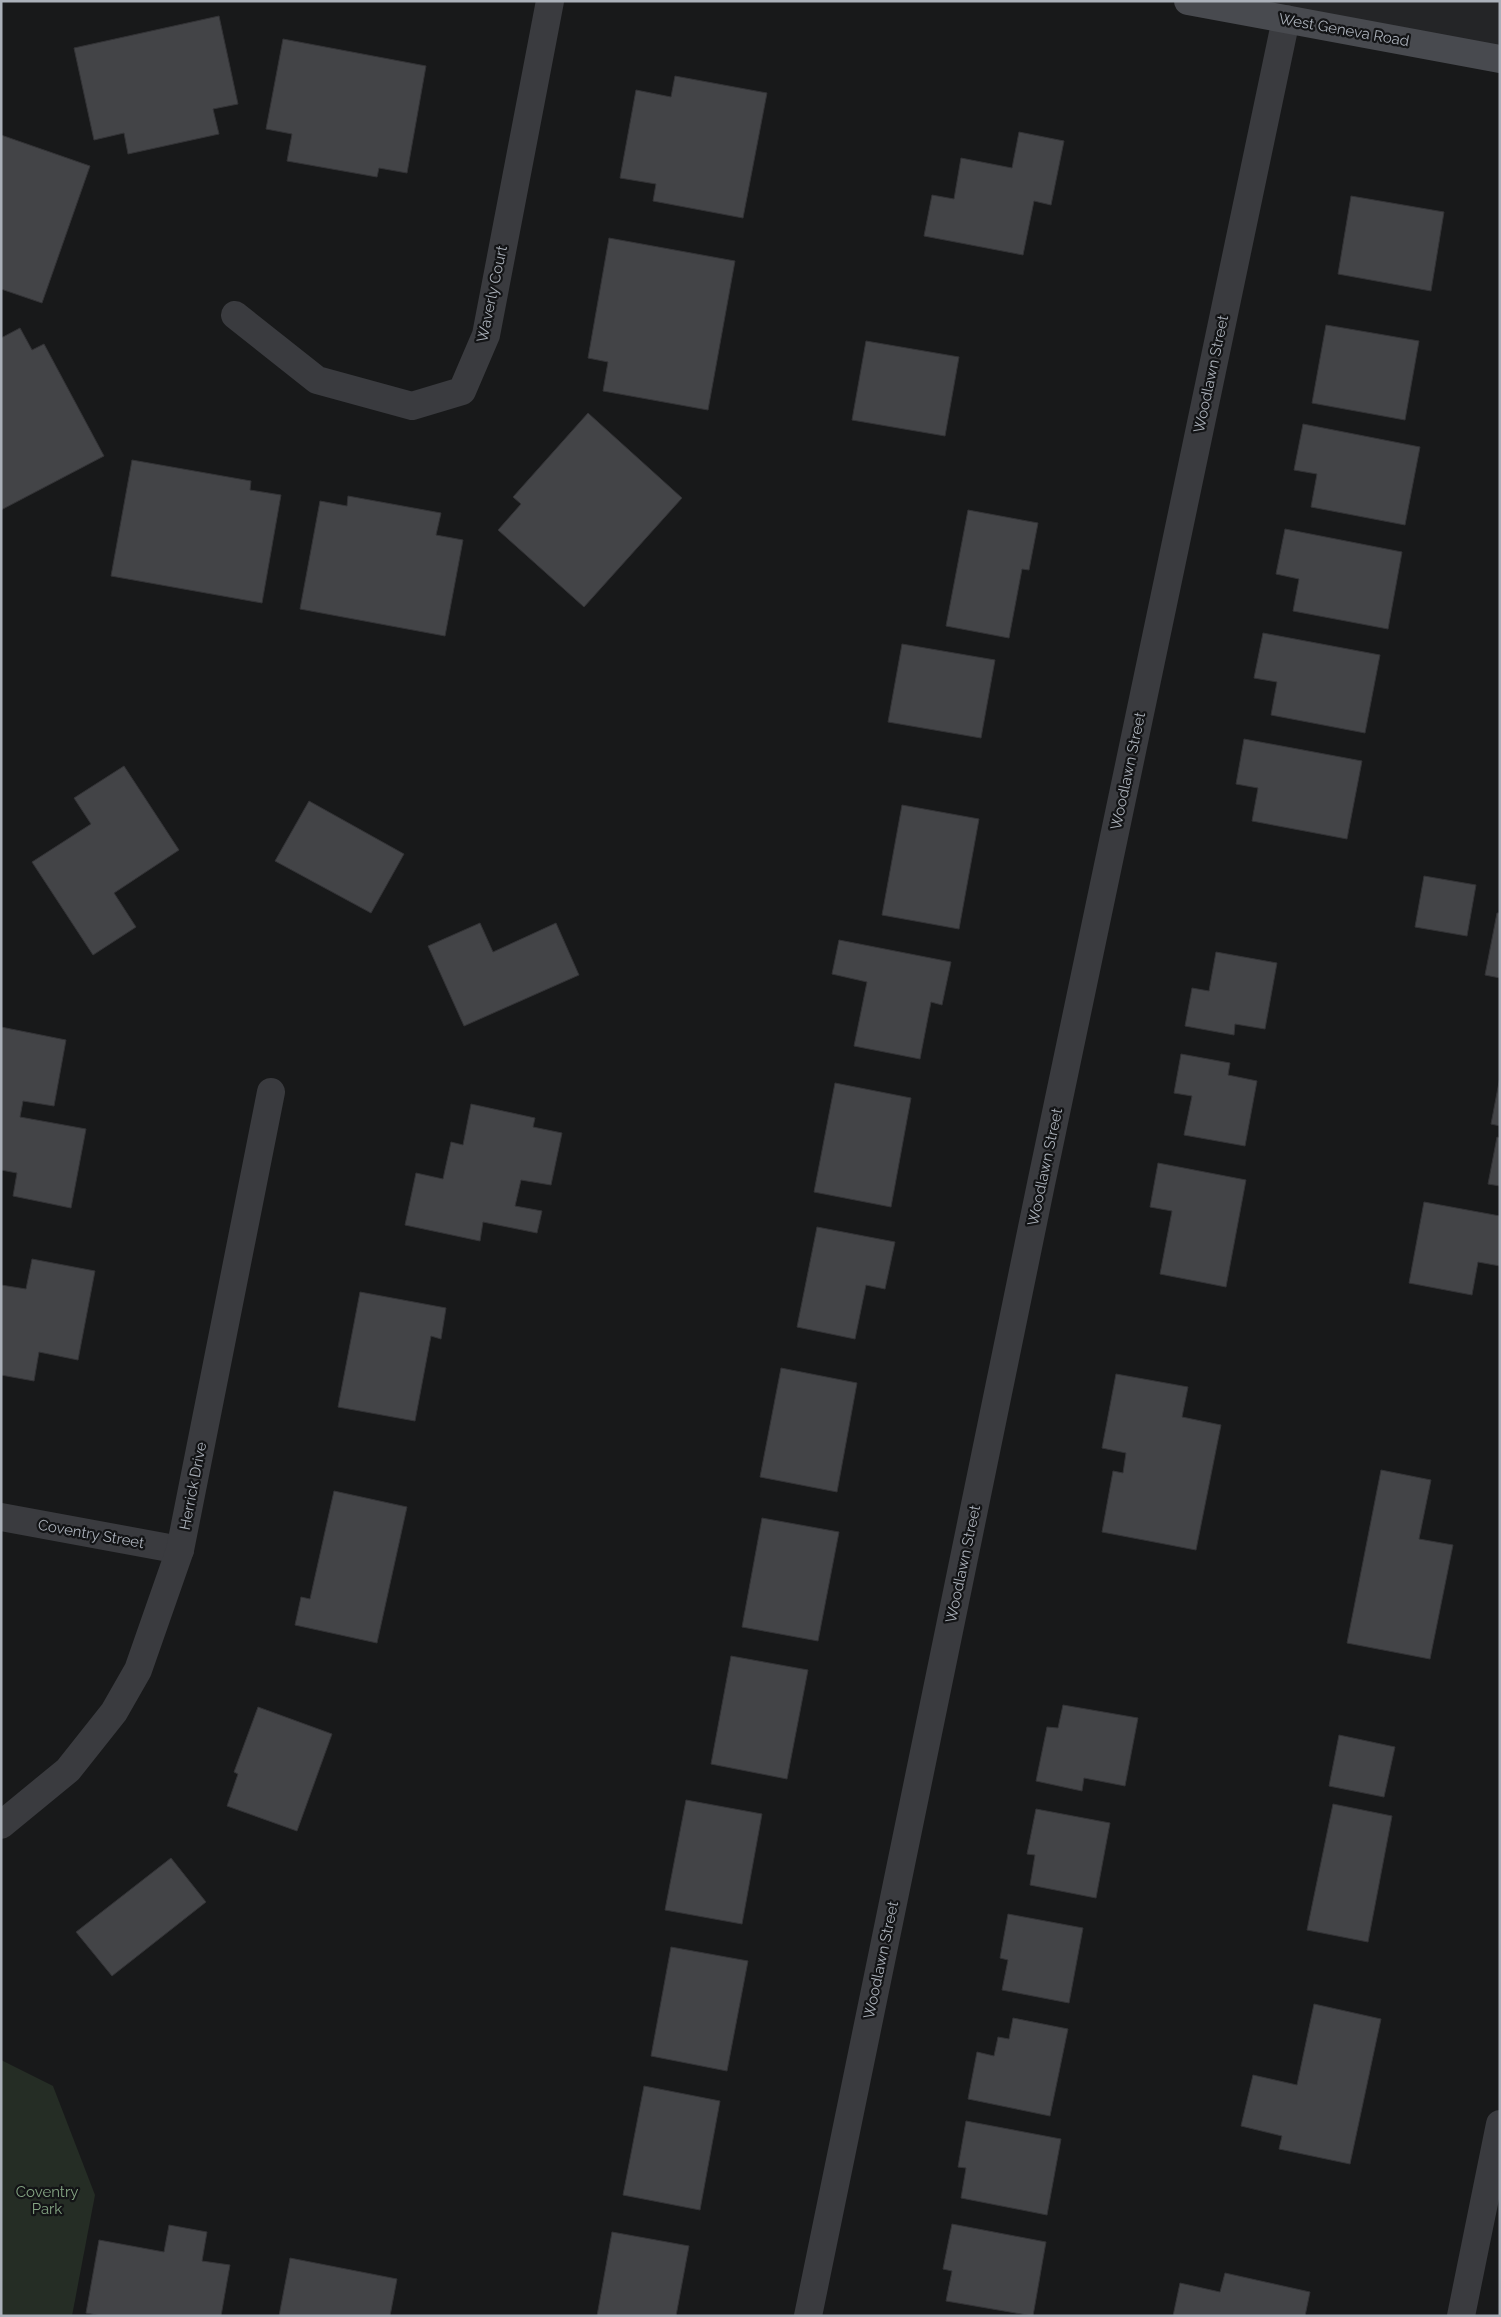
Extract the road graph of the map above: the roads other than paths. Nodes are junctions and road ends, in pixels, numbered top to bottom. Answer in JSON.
{"nodes":[{"id":1,"x":550,"y":1,"type":"edge"},
{"id":2,"x":1188,"y":1,"type":"edge"},
{"id":3,"x":1286,"y":19,"type":"junction"},
{"id":4,"x":1500,"y":59,"type":"edge"},
{"id":5,"x":235,"y":315,"type":"dead end"},
{"id":6,"x":271,"y":1092,"type":"dead end"},
{"id":7,"x":1,"y":1517,"type":"edge"},
{"id":8,"x":180,"y":1550,"type":"junction"},
{"id":9,"x":1,"y":1825,"type":"edge"},
{"id":10,"x":1500,"y":2124,"type":"edge"},
{"id":11,"x":808,"y":2316,"type":"edge"},
{"id":12,"x":1461,"y":2316,"type":"edge"}],
"edges":[{"from":1,"to":5,"type":"street","name":"Waverly Court"},
{"from":2,"to":3,"type":"main road","name":"West Geneva Road"},
{"from":3,"to":4,"type":"main road","name":"West Geneva Road"},
{"from":3,"to":11,"type":"street","name":"Woodlawn Street"},
{"from":6,"to":8,"type":"street","name":"Herrick Drive"},
{"from":7,"to":8,"type":"street","name":"Coventry Street"},
{"from":8,"to":9,"type":"street","name":"Herrick Drive"},
{"from":10,"to":12,"type":"street"}]}
